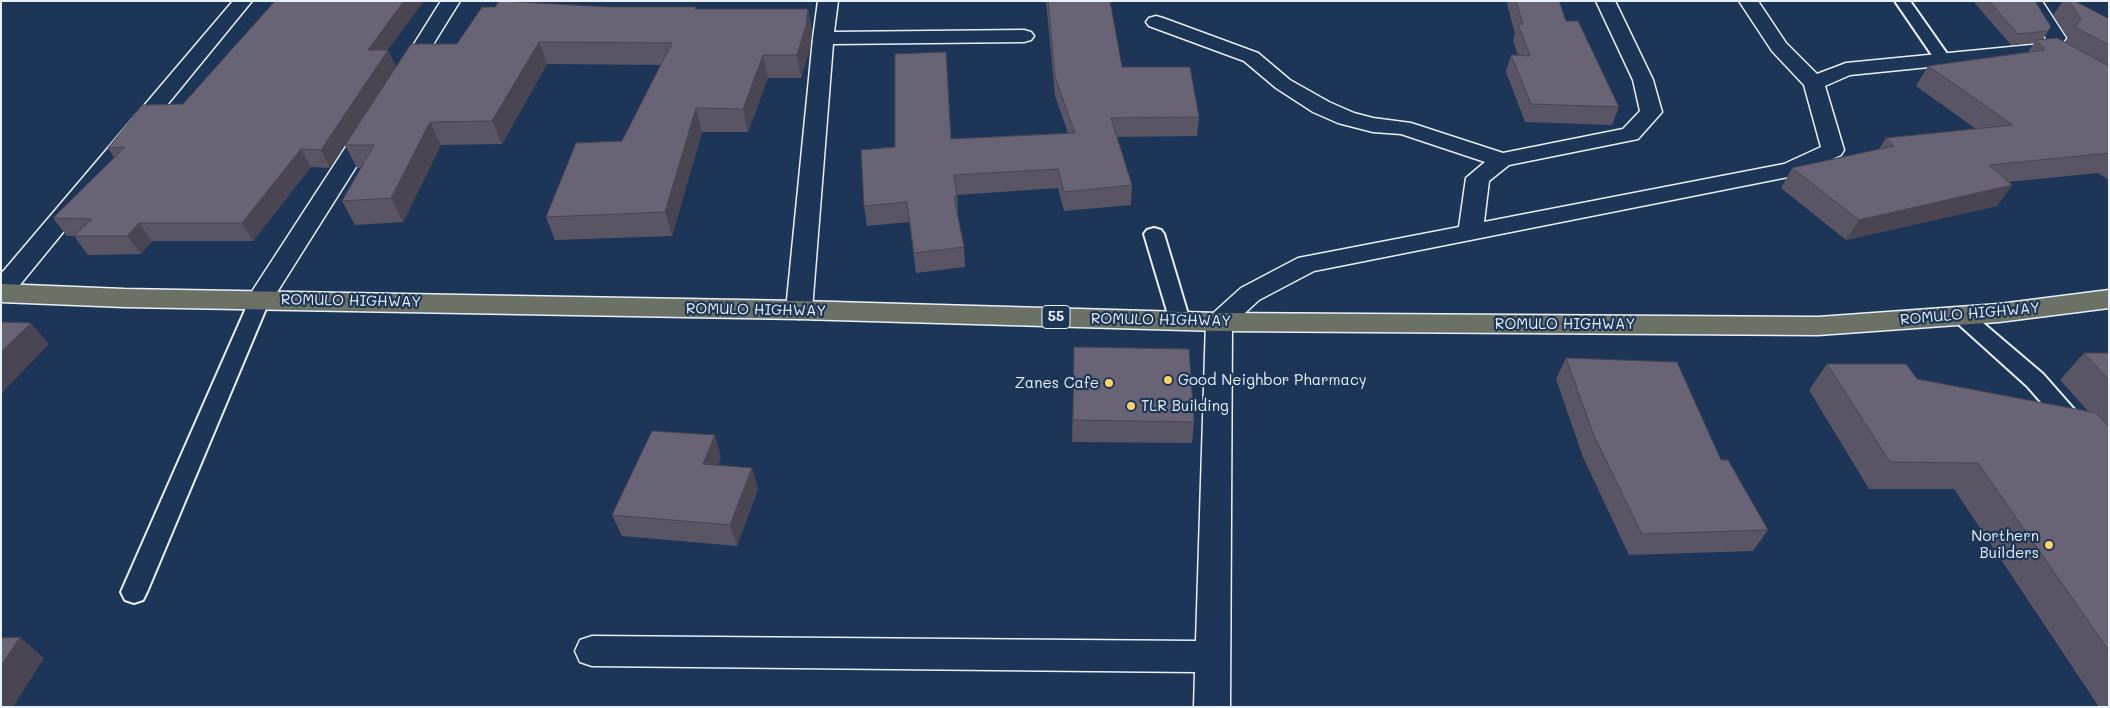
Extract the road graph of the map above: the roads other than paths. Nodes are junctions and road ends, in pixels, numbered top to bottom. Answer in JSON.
{"nodes":[{"id":1,"x":243,"y":1,"type":"edge"},
{"id":2,"x":452,"y":1,"type":"edge"},
{"id":3,"x":828,"y":1,"type":"edge"},
{"id":4,"x":1605,"y":1,"type":"edge"},
{"id":5,"x":1748,"y":1,"type":"edge"},
{"id":6,"x":1902,"y":1,"type":"edge"},
{"id":7,"x":2032,"y":1,"type":"edge"},
{"id":8,"x":1156,"y":22,"type":"dead end"},
{"id":9,"x":1024,"y":36,"type":"dead end"},
{"id":10,"x":823,"y":38,"type":"junction"},
{"id":11,"x":1942,"y":58,"type":"junction"},
{"id":12,"x":1814,"y":84,"type":"junction"},
{"id":13,"x":1502,"y":160,"type":"junction"},
{"id":14,"x":1470,"y":232,"type":"junction"},
{"id":15,"x":1154,"y":234,"type":"dead end"},
{"id":16,"x":1,"y":292,"type":"edge"},
{"id":17,"x":260,"y":299,"type":"junction"},
{"id":18,"x":2109,"y":299,"type":"edge"},
{"id":19,"x":799,"y":310,"type":"junction"},
{"id":20,"x":1962,"y":316,"type":"junction"},
{"id":21,"x":1180,"y":321,"type":"junction"},
{"id":22,"x":1219,"y":322,"type":"junction"},
{"id":23,"x":2109,"y":465,"type":"edge"},
{"id":24,"x":134,"y":592,"type":"dead end"},
{"id":25,"x":592,"y":650,"type":"dead end"},
{"id":26,"x":1213,"y":657,"type":"junction"},
{"id":27,"x":1212,"y":707,"type":"edge"}],
"edges":[{"from":1,"to":16,"type":"street"},
{"from":2,"to":17,"type":"street"},
{"from":3,"to":10,"type":"street"},
{"from":4,"to":13,"type":"street"},
{"from":5,"to":12,"type":"street"},
{"from":6,"to":11,"type":"lane"},
{"from":7,"to":11,"type":"street"},
{"from":8,"to":13,"type":"street"},
{"from":9,"to":10,"type":"street"},
{"from":10,"to":19,"type":"street"},
{"from":11,"to":12,"type":"street"},
{"from":12,"to":14,"type":"street"},
{"from":13,"to":14,"type":"street"},
{"from":14,"to":22,"type":"street"},
{"from":15,"to":21,"type":"lane"},
{"from":16,"to":17,"type":"highway","name":"ROMULO HIGHWAY","number":"55"},
{"from":17,"to":19,"type":"highway","name":"ROMULO HIGHWAY","number":"55"},
{"from":17,"to":24,"type":"lane"},
{"from":18,"to":20,"type":"highway","name":"ROMULO HIGHWAY","number":"55"},
{"from":19,"to":21,"type":"highway","name":"ROMULO HIGHWAY","number":"55"},
{"from":20,"to":22,"type":"highway","name":"ROMULO HIGHWAY","number":"55"},
{"from":20,"to":23,"type":"lane"},
{"from":21,"to":22,"type":"highway","name":"ROMULO HIGHWAY","number":"55"},
{"from":22,"to":26,"type":"street"},
{"from":25,"to":26,"type":"street"},
{"from":26,"to":27,"type":"street"}]}
